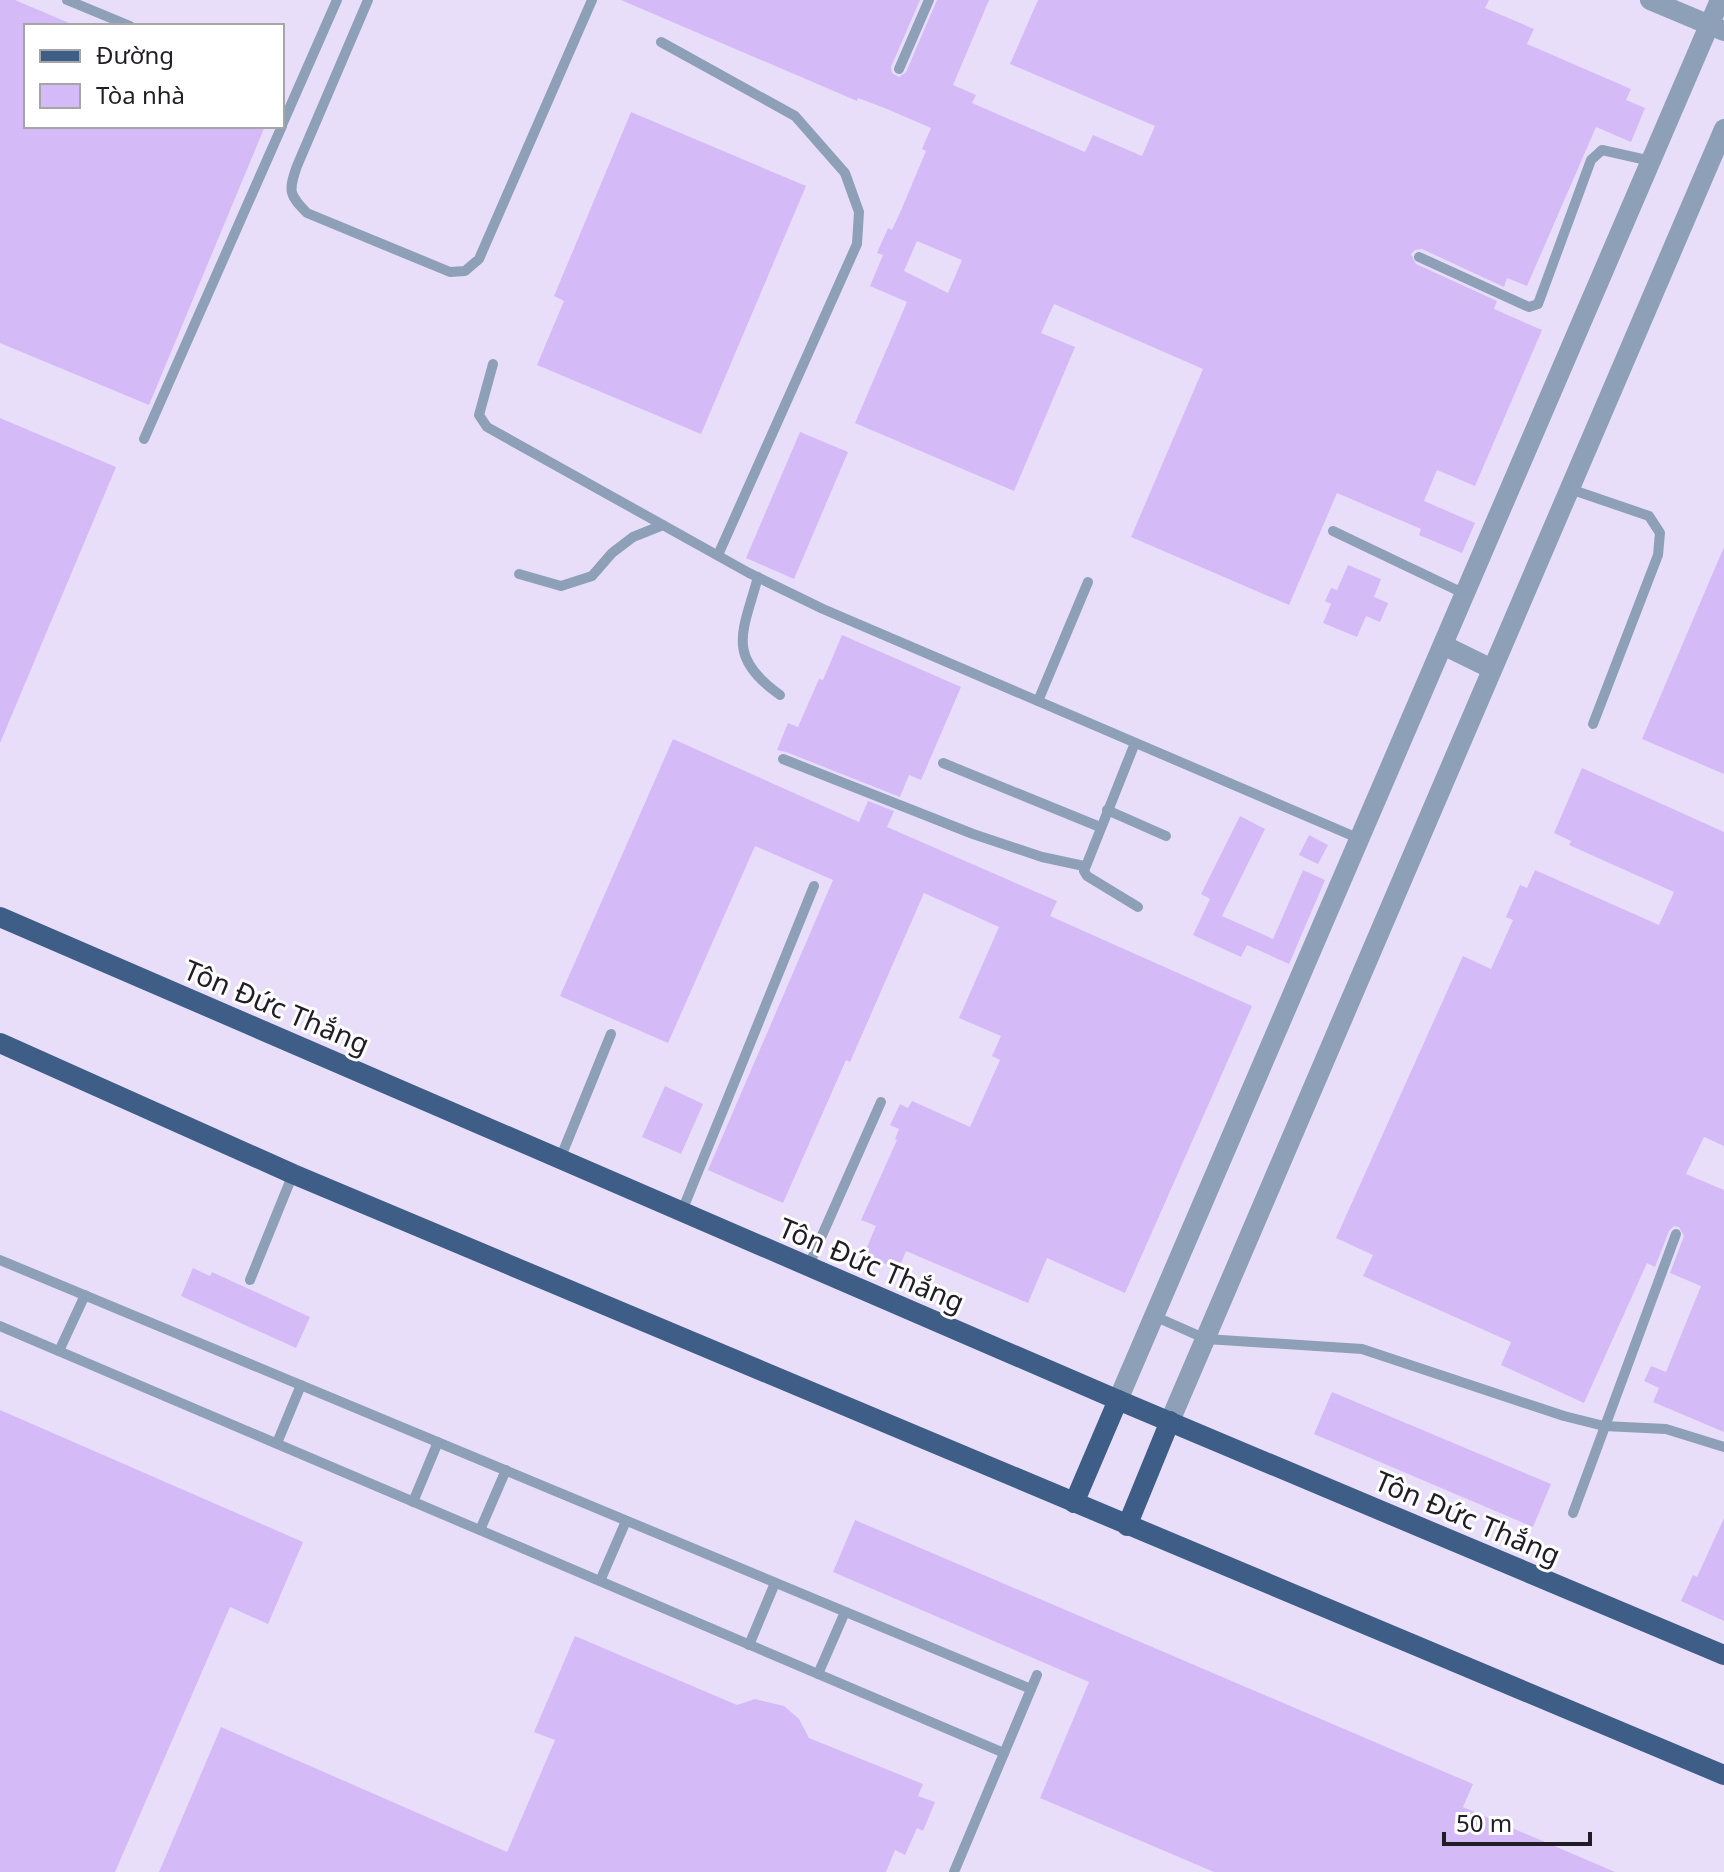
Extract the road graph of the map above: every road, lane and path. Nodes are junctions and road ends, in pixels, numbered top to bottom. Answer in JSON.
{"nodes":[{"id":1,"x":67,"y":0,"type":"edge"},
{"id":2,"x":337,"y":0,"type":"edge"},
{"id":3,"x":368,"y":0,"type":"edge"},
{"id":4,"x":592,"y":0,"type":"edge"},
{"id":5,"x":929,"y":0,"type":"edge"},
{"id":6,"x":1650,"y":0,"type":"edge"},
{"id":7,"x":1720,"y":0,"type":"edge"},
{"id":8,"x":125,"y":24,"type":"edge"},
{"id":9,"x":1717,"y":28,"type":"edge"},
{"id":10,"x":661,"y":42,"type":"dead end"},
{"id":11,"x":899,"y":69,"type":"dead end"},
{"id":12,"x":284,"y":91,"type":"edge"},
{"id":13,"x":295,"y":95,"type":"junction"},
{"id":14,"x":284,"y":121,"type":"edge"},
{"id":15,"x":281,"y":128,"type":"edge"},
{"id":16,"x":1724,"y":129,"type":"edge"},
{"id":17,"x":1651,"y":161,"type":"junction"},
{"id":18,"x":1419,"y":257,"type":"dead end"},
{"id":19,"x":493,"y":364,"type":"dead end"},
{"id":20,"x":144,"y":439,"type":"dead end"},
{"id":21,"x":1570,"y":489,"type":"junction"},
{"id":22,"x":663,"y":525,"type":"junction"},
{"id":23,"x":1333,"y":531,"type":"dead end"},
{"id":24,"x":718,"y":555,"type":"junction"},
{"id":25,"x":519,"y":574,"type":"dead end"},
{"id":26,"x":758,"y":577,"type":"junction"},
{"id":27,"x":1088,"y":582,"type":"dead end"},
{"id":28,"x":1465,"y":594,"type":"junction"},
{"id":29,"x":1443,"y":645,"type":"junction"},
{"id":30,"x":1492,"y":669,"type":"junction"},
{"id":31,"x":780,"y":695,"type":"dead end"},
{"id":32,"x":1038,"y":701,"type":"junction"},
{"id":33,"x":1593,"y":724,"type":"dead end"},
{"id":34,"x":1135,"y":743,"type":"junction"},
{"id":35,"x":783,"y":759,"type":"dead end"},
{"id":36,"x":943,"y":763,"type":"dead end"},
{"id":37,"x":1107,"y":810,"type":"junction"},
{"id":38,"x":1100,"y":827,"type":"junction"},
{"id":39,"x":1166,"y":836,"type":"dead end"},
{"id":40,"x":1360,"y":839,"type":"junction"},
{"id":41,"x":1084,"y":866,"type":"junction"},
{"id":42,"x":814,"y":886,"type":"dead end"},
{"id":43,"x":1138,"y":907,"type":"dead end"},
{"id":44,"x":0,"y":917,"type":"edge"},
{"id":45,"x":611,"y":1034,"type":"dead end"},
{"id":46,"x":0,"y":1043,"type":"edge"},
{"id":47,"x":881,"y":1102,"type":"dead end"},
{"id":48,"x":560,"y":1159,"type":"junction"},
{"id":49,"x":293,"y":1174,"type":"junction"},
{"id":50,"x":682,"y":1211,"type":"junction"},
{"id":51,"x":1676,"y":1234,"type":"dead end"},
{"id":52,"x":0,"y":1260,"type":"edge"},
{"id":53,"x":808,"y":1267,"type":"junction"},
{"id":54,"x":250,"y":1280,"type":"dead end"},
{"id":55,"x":85,"y":1295,"type":"junction"},
{"id":56,"x":1154,"y":1316,"type":"junction"},
{"id":57,"x":0,"y":1326,"type":"edge"},
{"id":58,"x":1206,"y":1339,"type":"junction"},
{"id":59,"x":59,"y":1351,"type":"junction"},
{"id":60,"x":301,"y":1385,"type":"junction"},
{"id":61,"x":1118,"y":1400,"type":"junction"},
{"id":62,"x":1170,"y":1421,"type":"junction"},
{"id":63,"x":1604,"y":1426,"type":"junction"},
{"id":64,"x":438,"y":1442,"type":"junction"},
{"id":65,"x":277,"y":1443,"type":"junction"},
{"id":66,"x":1724,"y":1447,"type":"edge"},
{"id":67,"x":506,"y":1470,"type":"junction"},
{"id":68,"x":413,"y":1502,"type":"junction"},
{"id":69,"x":1074,"y":1503,"type":"junction"},
{"id":70,"x":1573,"y":1513,"type":"dead end"},
{"id":71,"x":626,"y":1521,"type":"junction"},
{"id":72,"x":1127,"y":1526,"type":"junction"},
{"id":73,"x":480,"y":1530,"type":"junction"},
{"id":74,"x":600,"y":1581,"type":"junction"},
{"id":75,"x":775,"y":1583,"type":"junction"},
{"id":76,"x":845,"y":1612,"type":"junction"},
{"id":77,"x":749,"y":1645,"type":"junction"},
{"id":78,"x":1724,"y":1655,"type":"edge"},
{"id":79,"x":818,"y":1674,"type":"junction"},
{"id":80,"x":1037,"y":1675,"type":"dead end"},
{"id":81,"x":1031,"y":1689,"type":"junction"},
{"id":82,"x":1004,"y":1753,"type":"junction"},
{"id":83,"x":1724,"y":1775,"type":"edge"},
{"id":84,"x":954,"y":1872,"type":"edge"}],
"edges":[{"from":1,"to":8,"type":"lane"},
{"from":2,"to":13,"type":"lane"},
{"from":3,"to":4,"type":"lane"},
{"from":5,"to":11,"type":"lane"},
{"from":6,"to":9,"type":"street"},
{"from":7,"to":9,"type":"street"},
{"from":9,"to":17,"type":"street"},
{"from":10,"to":24,"type":"lane"},
{"from":12,"to":13,"type":"lane"},
{"from":13,"to":14,"type":"lane"},
{"from":15,"to":20,"type":"lane"},
{"from":16,"to":21,"type":"street"},
{"from":17,"to":18,"type":"lane"},
{"from":17,"to":28,"type":"street"},
{"from":19,"to":22,"type":"lane"},
{"from":21,"to":30,"type":"street"},
{"from":21,"to":33,"type":"lane"},
{"from":22,"to":24,"type":"lane"},
{"from":22,"to":25,"type":"lane"},
{"from":23,"to":28,"type":"lane"},
{"from":24,"to":26,"type":"lane"},
{"from":26,"to":31,"type":"lane"},
{"from":26,"to":32,"type":"lane"},
{"from":27,"to":32,"type":"lane"},
{"from":28,"to":29,"type":"street"},
{"from":29,"to":30,"type":"street"},
{"from":29,"to":40,"type":"street"},
{"from":30,"to":58,"type":"street"},
{"from":32,"to":34,"type":"lane"},
{"from":34,"to":37,"type":"lane"},
{"from":34,"to":40,"type":"lane"},
{"from":35,"to":41,"type":"lane"},
{"from":36,"to":38,"type":"lane"},
{"from":37,"to":38,"type":"lane"},
{"from":37,"to":39,"type":"lane"},
{"from":38,"to":41,"type":"lane"},
{"from":40,"to":56,"type":"street"},
{"from":41,"to":43,"type":"lane"},
{"from":42,"to":50,"type":"lane"},
{"from":44,"to":48,"type":"main road","name":"Tôn Đức Thắng"},
{"from":45,"to":48,"type":"lane"},
{"from":46,"to":49,"type":"main road"},
{"from":47,"to":53,"type":"lane"},
{"from":48,"to":50,"type":"main road","name":"Tôn Đức Thắng"},
{"from":49,"to":54,"type":"lane"},
{"from":49,"to":69,"type":"main road"},
{"from":50,"to":53,"type":"main road","name":"Tôn Đức Thắng"},
{"from":51,"to":63,"type":"lane"},
{"from":52,"to":55,"type":"lane"},
{"from":53,"to":61,"type":"main road","name":"Tôn Đức Thắng"},
{"from":55,"to":59,"type":"lane"},
{"from":55,"to":60,"type":"lane"},
{"from":56,"to":58,"type":"lane"},
{"from":56,"to":61,"type":"street"},
{"from":57,"to":59,"type":"lane"},
{"from":58,"to":62,"type":"street"},
{"from":58,"to":63,"type":"lane"},
{"from":59,"to":65,"type":"lane"},
{"from":60,"to":64,"type":"lane"},
{"from":60,"to":65,"type":"lane"},
{"from":61,"to":62,"type":"main road","name":"Tôn Đức Thắng"},
{"from":61,"to":69,"type":"main road"},
{"from":62,"to":72,"type":"main road"},
{"from":62,"to":78,"type":"main road","name":"Tôn Đức Thắng"},
{"from":63,"to":66,"type":"lane"},
{"from":63,"to":70,"type":"lane"},
{"from":64,"to":67,"type":"lane"},
{"from":64,"to":68,"type":"lane"},
{"from":65,"to":68,"type":"lane"},
{"from":67,"to":71,"type":"lane"},
{"from":67,"to":73,"type":"lane"},
{"from":68,"to":73,"type":"lane"},
{"from":69,"to":72,"type":"main road"},
{"from":71,"to":74,"type":"lane"},
{"from":71,"to":75,"type":"lane"},
{"from":72,"to":83,"type":"main road"},
{"from":73,"to":74,"type":"lane"},
{"from":74,"to":77,"type":"lane"},
{"from":75,"to":76,"type":"lane"},
{"from":75,"to":77,"type":"lane"},
{"from":76,"to":79,"type":"lane"},
{"from":76,"to":81,"type":"lane"},
{"from":77,"to":79,"type":"lane"},
{"from":79,"to":82,"type":"lane"},
{"from":80,"to":81,"type":"lane"},
{"from":81,"to":82,"type":"lane"},
{"from":82,"to":84,"type":"lane"}]}
